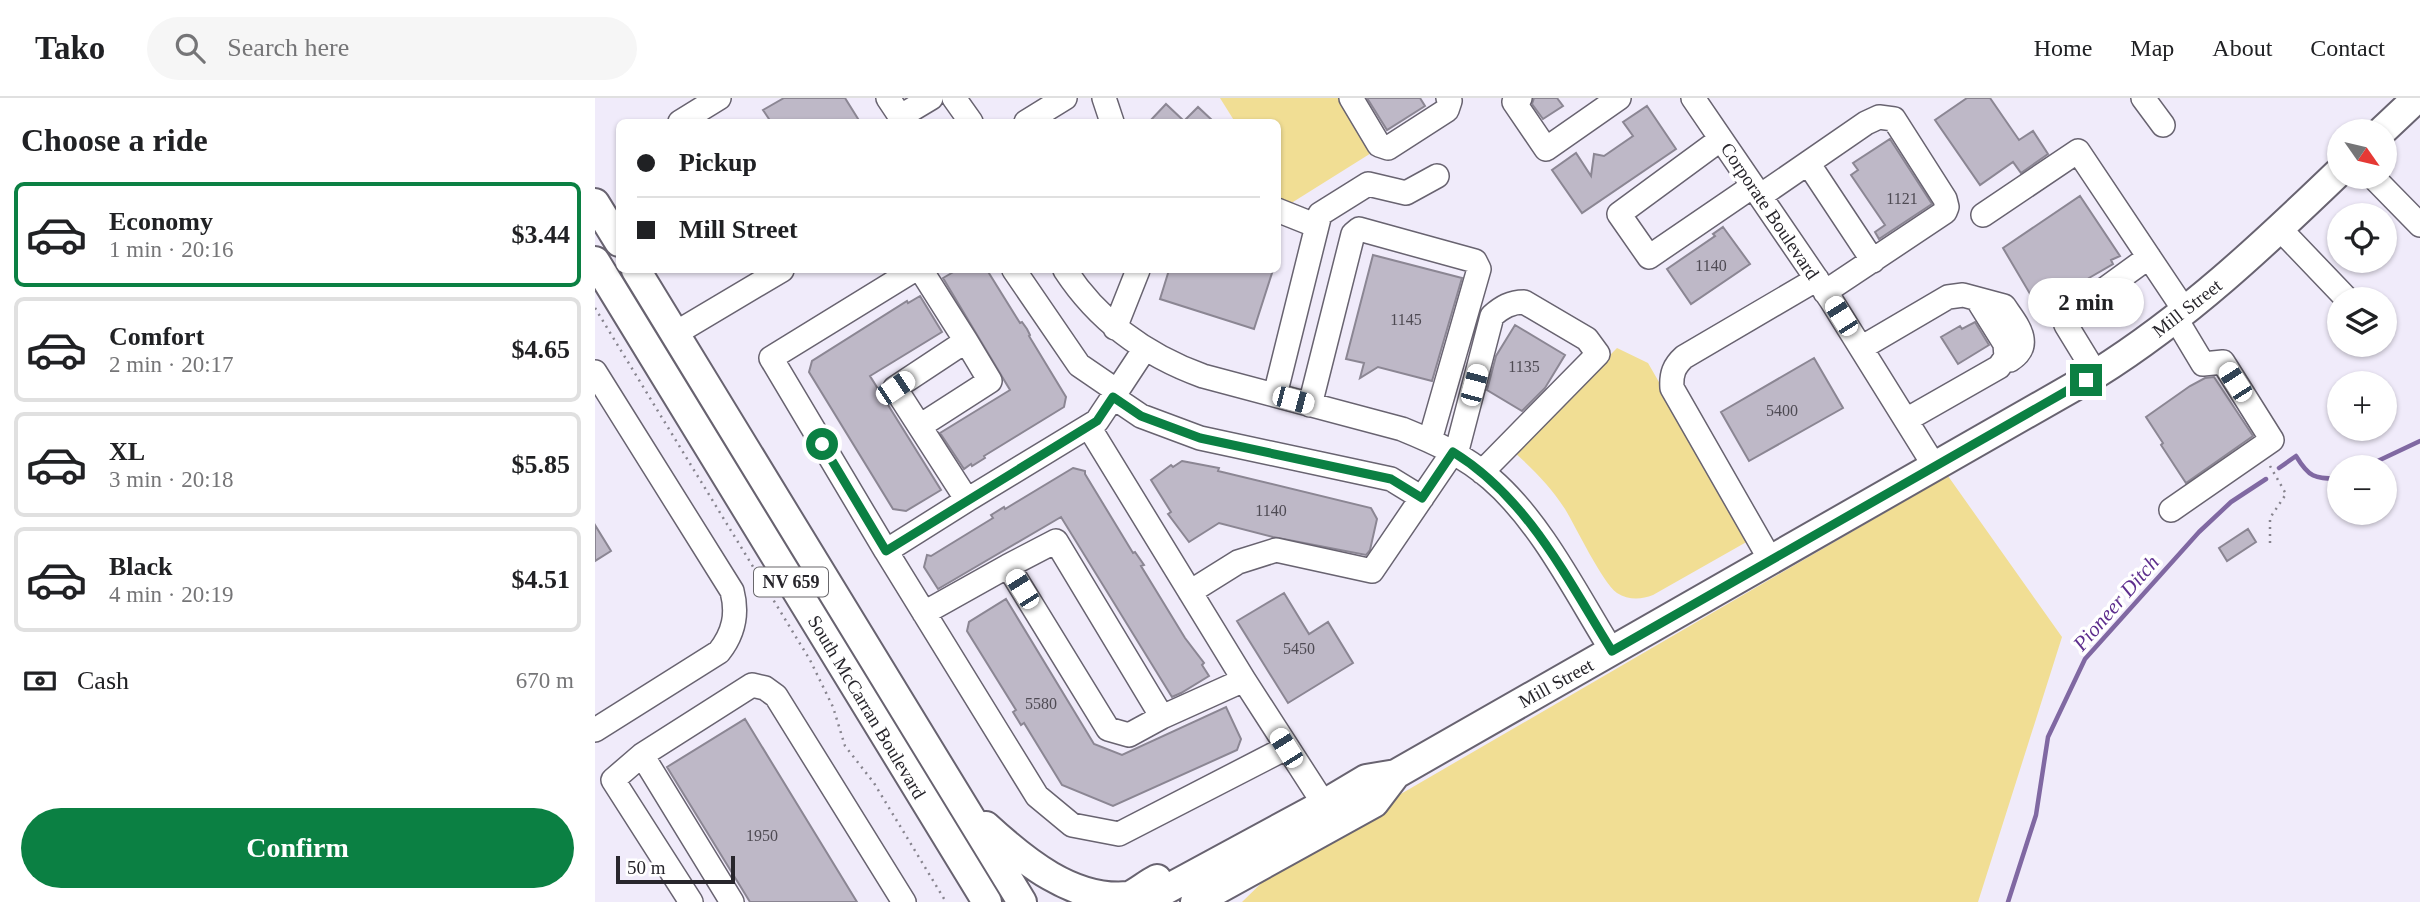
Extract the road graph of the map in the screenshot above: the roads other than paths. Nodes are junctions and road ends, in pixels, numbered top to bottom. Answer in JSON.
{"nodes":[{"id":1,"x":719,"y":98,"type":"edge"},
{"id":2,"x":888,"y":98,"type":"edge"},
{"id":3,"x":931,"y":98,"type":"edge"},
{"id":4,"x":954,"y":98,"type":"edge"},
{"id":5,"x":1065,"y":98,"type":"edge"},
{"id":6,"x":1104,"y":98,"type":"edge"},
{"id":7,"x":1351,"y":98,"type":"edge"},
{"id":8,"x":1448,"y":98,"type":"edge"},
{"id":9,"x":1520,"y":98,"type":"edge"},
{"id":10,"x":1619,"y":98,"type":"edge"},
{"id":11,"x":1693,"y":98,"type":"edge"},
{"id":12,"x":2143,"y":98,"type":"edge"},
{"id":13,"x":2417,"y":98,"type":"edge"},
{"id":14,"x":685,"y":119,"type":"edge"},
{"id":15,"x":969,"y":119,"type":"edge"},
{"id":16,"x":1031,"y":119,"type":"edge"},
{"id":17,"x":1111,"y":119,"type":"edge"},
{"id":18,"x":2395,"y":119,"type":"edge"},
{"id":19,"x":2163,"y":125,"type":"dead end"},
{"id":20,"x":1721,"y":139,"type":"junction"},
{"id":21,"x":1808,"y":163,"type":"junction"},
{"id":22,"x":1437,"y":176,"type":"dead end"},
{"id":23,"x":2327,"y":184,"type":"edge"},
{"id":24,"x":2385,"y":189,"type":"edge"},
{"id":25,"x":1757,"y":191,"type":"junction"},
{"id":26,"x":595,"y":203,"type":"edge"},
{"id":27,"x":1281,"y":212,"type":"edge"},
{"id":28,"x":1983,"y":215,"type":"dead end"},
{"id":29,"x":2420,"y":225,"type":"edge"},
{"id":30,"x":1317,"y":226,"type":"junction"},
{"id":31,"x":2280,"y":229,"type":"junction"},
{"id":32,"x":616,"y":237,"type":"edge"},
{"id":33,"x":2149,"y":257,"type":"junction"},
{"id":34,"x":1873,"y":261,"type":"junction"},
{"id":35,"x":597,"y":265,"type":"edge"},
{"id":36,"x":638,"y":273,"type":"edge"},
{"id":37,"x":777,"y":273,"type":"edge"},
{"id":38,"x":909,"y":273,"type":"edge"},
{"id":39,"x":923,"y":273,"type":"edge"},
{"id":40,"x":1016,"y":273,"type":"edge"},
{"id":41,"x":1070,"y":273,"type":"edge"},
{"id":42,"x":1137,"y":273,"type":"edge"},
{"id":43,"x":1821,"y":285,"type":"junction"},
{"id":44,"x":2336,"y":287,"type":"edge"},
{"id":45,"x":2181,"y":315,"type":"junction"},
{"id":46,"x":1115,"y":328,"type":"junction"},
{"id":47,"x":675,"y":333,"type":"junction"},
{"id":48,"x":966,"y":341,"type":"junction"},
{"id":49,"x":1861,"y":348,"type":"junction"},
{"id":50,"x":1144,"y":350,"type":"junction"},
{"id":51,"x":595,"y":372,"type":"edge"},
{"id":52,"x":2096,"y":374,"type":"junction"},
{"id":53,"x":1115,"y":394,"type":"junction"},
{"id":54,"x":1275,"y":395,"type":"junction"},
{"id":55,"x":1310,"y":405,"type":"junction"},
{"id":56,"x":1906,"y":420,"type":"junction"},
{"id":57,"x":920,"y":426,"type":"junction"},
{"id":58,"x":1089,"y":427,"type":"junction"},
{"id":59,"x":1430,"y":440,"type":"junction"},
{"id":60,"x":1455,"y":453,"type":"junction"},
{"id":61,"x":1935,"y":467,"type":"junction"},
{"id":62,"x":1482,"y":472,"type":"junction"},
{"id":63,"x":1422,"y":498,"type":"junction"},
{"id":64,"x":967,"y":500,"type":"junction"},
{"id":65,"x":2171,"y":510,"type":"dead end"},
{"id":66,"x":886,"y":551,"type":"junction"},
{"id":67,"x":1771,"y":561,"type":"junction"},
{"id":68,"x":1008,"y":566,"type":"junction"},
{"id":69,"x":1190,"y":592,"type":"junction"},
{"id":70,"x":924,"y":613,"type":"junction"},
{"id":71,"x":1612,"y":651,"type":"junction"},
{"id":72,"x":1244,"y":680,"type":"junction"},
{"id":73,"x":1162,"y":717,"type":"junction"},
{"id":74,"x":595,"y":730,"type":"edge"},
{"id":75,"x":1286,"y":748,"type":"junction"},
{"id":76,"x":642,"y":755,"type":"junction"},
{"id":77,"x":1396,"y":774,"type":"junction"},
{"id":78,"x":1324,"y":804,"type":"junction"},
{"id":79,"x":964,"y":806,"type":"junction"},
{"id":80,"x":1225,"y":857,"type":"junction"},
{"id":81,"x":1205,"y":898,"type":"edge"},
{"id":82,"x":691,"y":902,"type":"edge"},
{"id":83,"x":732,"y":902,"type":"edge"},
{"id":84,"x":904,"y":902,"type":"edge"},
{"id":85,"x":987,"y":902,"type":"edge"},
{"id":86,"x":1022,"y":902,"type":"edge"},
{"id":87,"x":1143,"y":902,"type":"edge"}],
"edges":[{"from":1,"to":14,"type":"street"},
{"from":2,"to":3,"type":"street"},
{"from":4,"to":15,"type":"street"},
{"from":5,"to":16,"type":"street"},
{"from":6,"to":17,"type":"street"},
{"from":7,"to":8,"type":"street"},
{"from":9,"to":10,"type":"street"},
{"from":11,"to":20,"type":"street","name":"Corporate Boulevard"},
{"from":12,"to":19,"type":"street"},
{"from":13,"to":18,"type":"main road"},
{"from":20,"to":25,"type":"street","name":"Corporate Boulevard"},
{"from":20,"to":25,"type":"street"},
{"from":21,"to":25,"type":"street"},
{"from":21,"to":34,"type":"street"},
{"from":21,"to":34,"type":"street"},
{"from":22,"to":30,"type":"street"},
{"from":23,"to":31,"type":"main road","name":"Mill Street"},
{"from":24,"to":29,"type":"street"},
{"from":25,"to":43,"type":"street","name":"Corporate Boulevard"},
{"from":26,"to":32,"type":"main road"},
{"from":27,"to":30,"type":"street"},
{"from":28,"to":33,"type":"street"},
{"from":30,"to":54,"type":"street"},
{"from":31,"to":44,"type":"street"},
{"from":31,"to":45,"type":"main road","name":"Mill Street"},
{"from":33,"to":45,"type":"street"},
{"from":33,"to":52,"type":"street"},
{"from":34,"to":43,"type":"street"},
{"from":35,"to":47,"type":"main road"},
{"from":35,"to":85,"type":"main road","name":"South McCarran Boulevard","number":"NV 659"},
{"from":36,"to":47,"type":"main road","name":"South McCarran Boulevard","number":"NV 659"},
{"from":37,"to":47,"type":"street"},
{"from":38,"to":66,"type":"street"},
{"from":39,"to":48,"type":"street"},
{"from":40,"to":53,"type":"street"},
{"from":41,"to":46,"type":"street"},
{"from":42,"to":46,"type":"street"},
{"from":43,"to":49,"type":"street","name":"Corporate Boulevard"},
{"from":43,"to":67,"type":"street"},
{"from":45,"to":52,"type":"main road","name":"Mill Street"},
{"from":45,"to":65,"type":"street"},
{"from":46,"to":50,"type":"street"},
{"from":47,"to":79,"type":"main road","name":"South McCarran Boulevard","number":"NV 659"},
{"from":48,"to":57,"type":"street"},
{"from":48,"to":57,"type":"street"},
{"from":49,"to":56,"type":"street","name":"Corporate Boulevard"},
{"from":49,"to":56,"type":"street"},
{"from":50,"to":53,"type":"street"},
{"from":50,"to":54,"type":"street"},
{"from":51,"to":74,"type":"street"},
{"from":52,"to":61,"type":"main road","name":"Mill Street"},
{"from":53,"to":58,"type":"street"},
{"from":53,"to":63,"type":"street"},
{"from":54,"to":55,"type":"street"},
{"from":55,"to":59,"type":"street"},
{"from":55,"to":59,"type":"street"},
{"from":56,"to":61,"type":"street","name":"Corporate Boulevard"},
{"from":57,"to":64,"type":"street"},
{"from":58,"to":64,"type":"street"},
{"from":58,"to":69,"type":"street"},
{"from":59,"to":60,"type":"street"},
{"from":60,"to":62,"type":"street"},
{"from":60,"to":62,"type":"street"},
{"from":60,"to":63,"type":"street"},
{"from":61,"to":67,"type":"main road","name":"Mill Street"},
{"from":62,"to":71,"type":"street"},
{"from":63,"to":69,"type":"street"},
{"from":64,"to":66,"type":"street"},
{"from":66,"to":70,"type":"street"},
{"from":67,"to":71,"type":"main road","name":"Mill Street"},
{"from":68,"to":70,"type":"street"},
{"from":68,"to":73,"type":"street"},
{"from":68,"to":73,"type":"street"},
{"from":69,"to":72,"type":"street"},
{"from":70,"to":75,"type":"street"},
{"from":71,"to":77,"type":"main road","name":"Mill Street"},
{"from":72,"to":73,"type":"street"},
{"from":72,"to":75,"type":"street"},
{"from":75,"to":78,"type":"street"},
{"from":76,"to":82,"type":"street"},
{"from":76,"to":83,"type":"street"},
{"from":76,"to":84,"type":"street"},
{"from":77,"to":78,"type":"main road","name":"Mill Street"},
{"from":77,"to":81,"type":"main road","name":"Mill Street"},
{"from":78,"to":80,"type":"main road","name":"Mill Street"},
{"from":79,"to":80,"type":"main road"},
{"from":79,"to":86,"type":"main road","name":"South McCarran Boulevard","number":"NV 659"},
{"from":80,"to":87,"type":"main road","name":"Mill Street"}]}
